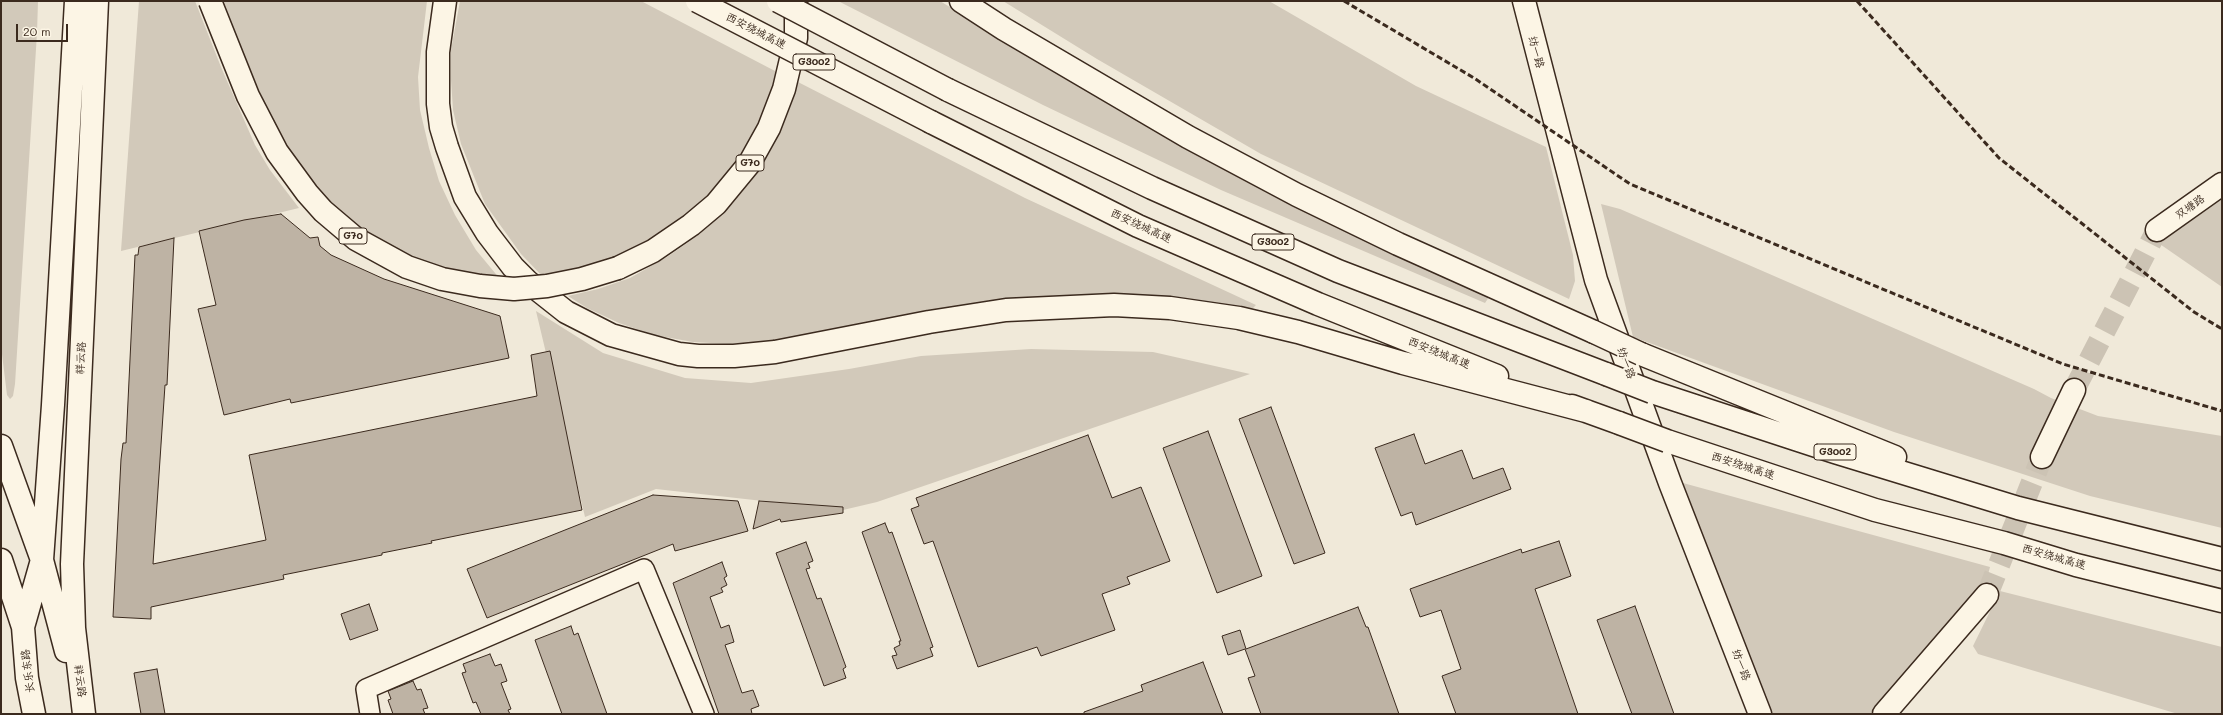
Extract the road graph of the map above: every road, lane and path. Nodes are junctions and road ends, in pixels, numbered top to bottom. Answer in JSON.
{"nodes":[{"id":1,"x":76,"y":1,"type":"edge"},
{"id":2,"x":97,"y":1,"type":"edge"},
{"id":3,"x":102,"y":1,"type":"edge"},
{"id":4,"x":210,"y":1,"type":"edge"},
{"id":5,"x":445,"y":1,"type":"edge"},
{"id":6,"x":697,"y":1,"type":"edge"},
{"id":7,"x":778,"y":1,"type":"edge"},
{"id":8,"x":796,"y":1,"type":"edge"},
{"id":9,"x":961,"y":1,"type":"edge"},
{"id":10,"x":1524,"y":1,"type":"edge"},
{"id":11,"x":95,"y":45,"type":"junction"},
{"id":12,"x":2222,"y":184,"type":"edge"},
{"id":13,"x":2158,"y":230,"type":"tunnel mouth"},
{"id":14,"x":2074,"y":390,"type":"tunnel mouth"},
{"id":15,"x":1586,"y":412,"type":"junction"},
{"id":16,"x":1,"y":446,"type":"edge"},
{"id":17,"x":2042,"y":457,"type":"tunnel mouth"},
{"id":18,"x":2018,"y":508,"type":"junction"},
{"id":19,"x":2222,"y":559,"type":"edge"},
{"id":20,"x":1,"y":560,"type":"edge"},
{"id":21,"x":42,"y":560,"type":"junction"},
{"id":22,"x":1987,"y":595,"type":"tunnel mouth"},
{"id":23,"x":2222,"y":601,"type":"edge"},
{"id":24,"x":23,"y":627,"type":"junction"},
{"id":25,"x":34,"y":714,"type":"edge"},
{"id":26,"x":83,"y":714,"type":"edge"},
{"id":27,"x":370,"y":714,"type":"edge"},
{"id":28,"x":704,"y":714,"type":"edge"},
{"id":29,"x":1760,"y":714,"type":"edge"},
{"id":30,"x":1884,"y":714,"type":"edge"}],
"edges":[{"from":1,"to":21,"type":"main road"},
{"from":2,"to":11,"type":"main road","name":"祥云路"},
{"from":3,"to":11,"type":"main road"},
{"from":4,"to":8,"type":"main road","number":"G70","bridge":true},
{"from":5,"to":15,"type":"main road"},
{"from":6,"to":15,"type":"main road","name":"西安绕城高速","number":"G3002","bridge":true},
{"from":7,"to":18,"type":"main road","number":"G3002","bridge":true},
{"from":9,"to":18,"type":"main road","bridge":true},
{"from":10,"to":29,"type":"main road","name":"纺一路"},
{"from":11,"to":26,"type":"main road","name":"祥云路"},
{"from":12,"to":13,"type":"main road","name":"双塘路"},
{"from":14,"to":17,"type":"main road"},
{"from":15,"to":23,"type":"main road","name":"西安绕城高速","number":"G3002","bridge":true},
{"from":16,"to":21,"type":"main road"},
{"from":18,"to":19,"type":"main road","number":"G3002"},
{"from":20,"to":24,"type":"main road"},
{"from":21,"to":24,"type":"main road"},
{"from":21,"to":26,"type":"main road"},
{"from":22,"to":30,"type":"main road"},
{"from":24,"to":25,"type":"main road","name":"长乐东路"},
{"from":27,"to":28,"type":"street"}]}
